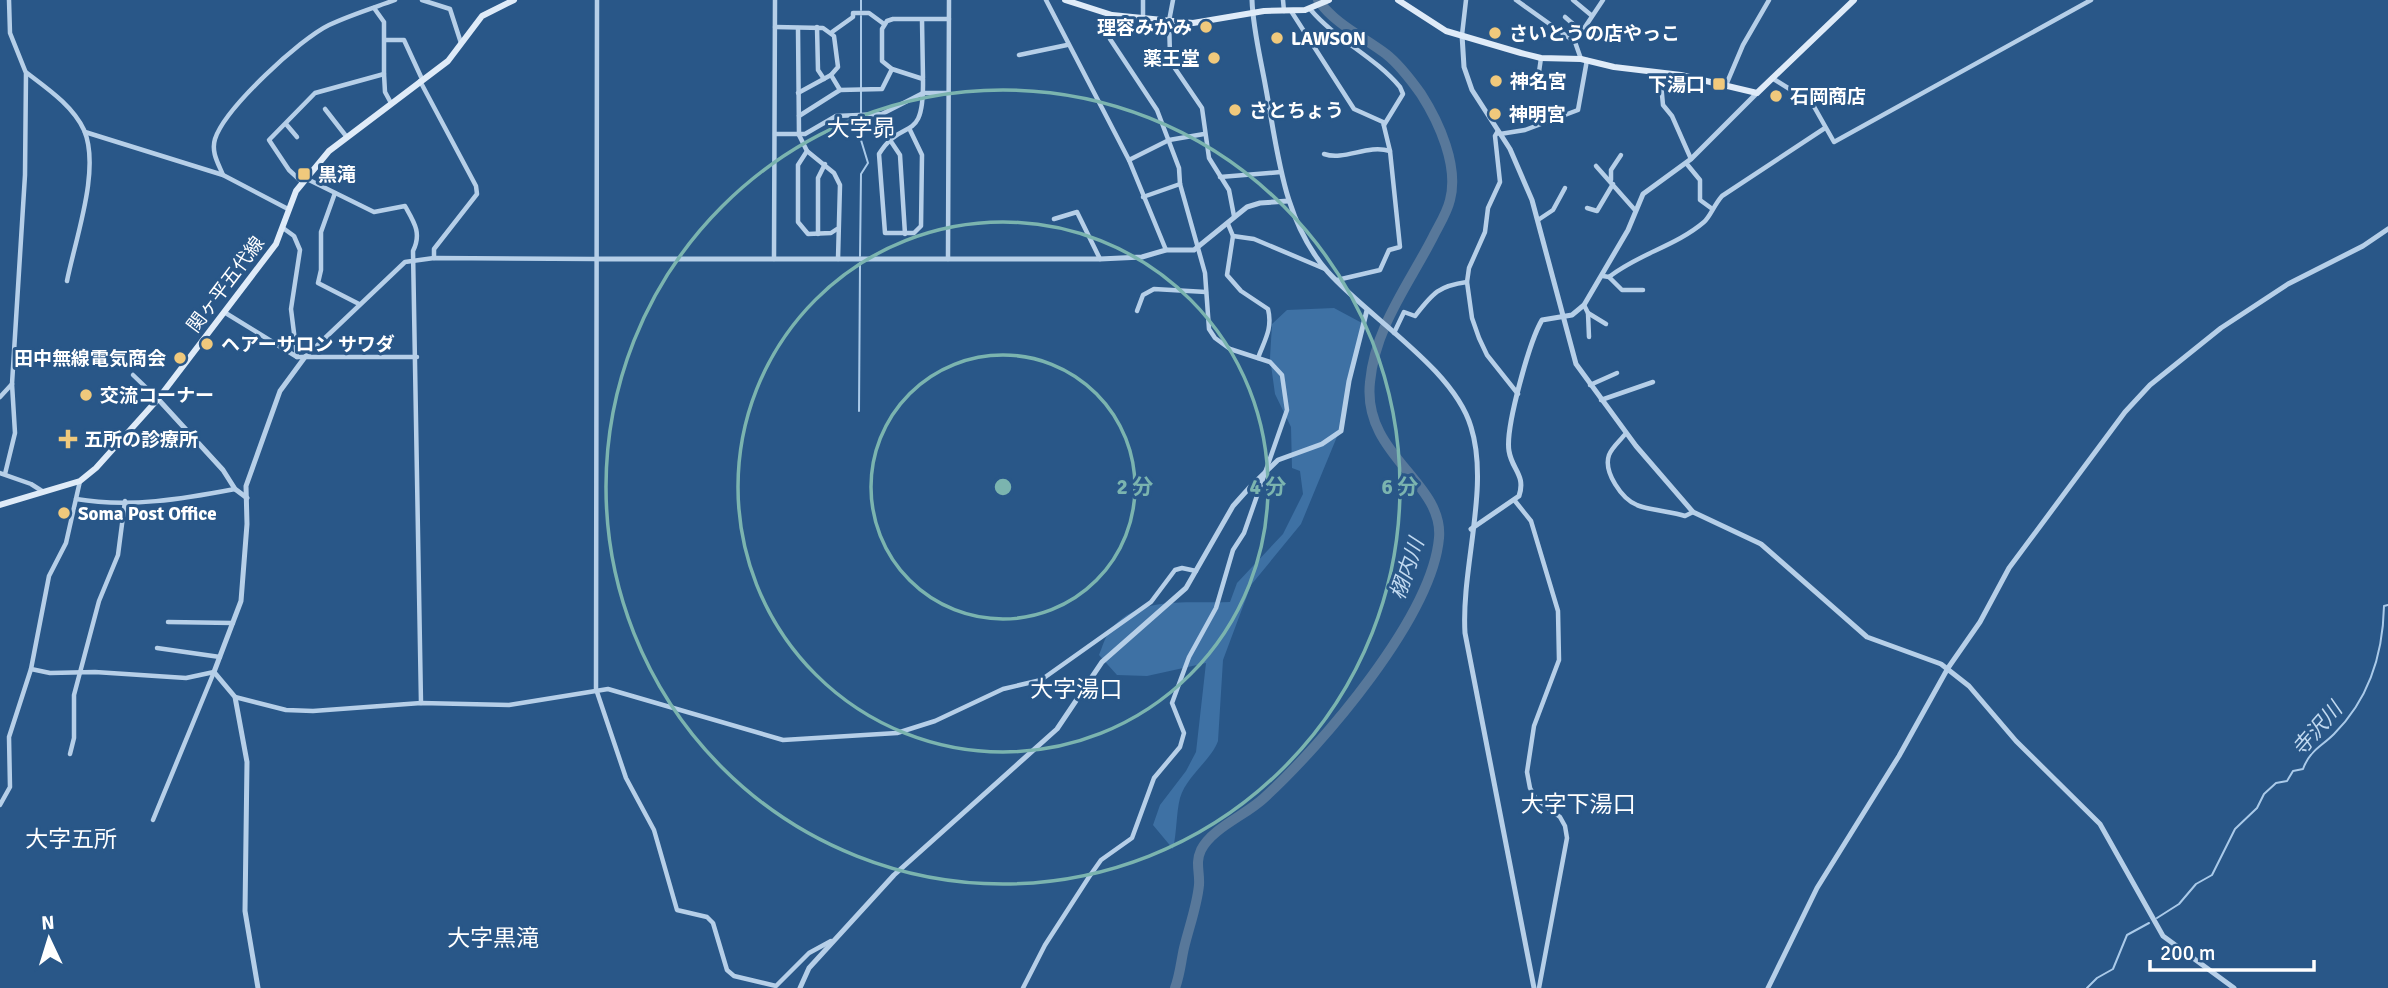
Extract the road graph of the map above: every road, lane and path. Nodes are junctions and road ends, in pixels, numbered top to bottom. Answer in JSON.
{"nodes":[{"id":1,"x":9,"y":0,"type":"edge"},
{"id":2,"x":395,"y":0,"type":"edge"},
{"id":3,"x":422,"y":0,"type":"edge"},
{"id":4,"x":514,"y":0,"type":"edge"},
{"id":5,"x":597,"y":0,"type":"edge"},
{"id":6,"x":775,"y":0,"type":"edge"},
{"id":7,"x":949,"y":0,"type":"edge"},
{"id":8,"x":1046,"y":0,"type":"edge"},
{"id":9,"x":1065,"y":0,"type":"edge"},
{"id":10,"x":1143,"y":0,"type":"edge"},
{"id":11,"x":1173,"y":0,"type":"edge"},
{"id":12,"x":1252,"y":0,"type":"edge"},
{"id":13,"x":1283,"y":0,"type":"edge"},
{"id":14,"x":1329,"y":0,"type":"edge"},
{"id":15,"x":1398,"y":0,"type":"edge"},
{"id":16,"x":1466,"y":0,"type":"edge"},
{"id":17,"x":1517,"y":0,"type":"edge"},
{"id":18,"x":1573,"y":0,"type":"edge"},
{"id":19,"x":1603,"y":0,"type":"edge"},
{"id":20,"x":1769,"y":0,"type":"edge"},
{"id":21,"x":1854,"y":0,"type":"edge"},
{"id":22,"x":2091,"y":0,"type":"edge"},
{"id":23,"x":374,"y":8,"type":"junction"},
{"id":24,"x":1311,"y":9,"type":"junction"},
{"id":25,"x":1288,"y":11,"type":"junction"},
{"id":26,"x":1252,"y":13,"type":"junction"},
{"id":27,"x":1112,"y":15,"type":"junction"},
{"id":28,"x":1591,"y":15,"type":"junction"},
{"id":29,"x":1565,"y":17,"type":"dead end"},
{"id":30,"x":949,"y":19,"type":"junction"},
{"id":31,"x":922,"y":20,"type":"junction"},
{"id":32,"x":1143,"y":20,"type":"junction"},
{"id":33,"x":1169,"y":21,"type":"junction"},
{"id":34,"x":884,"y":24,"type":"junction"},
{"id":35,"x":775,"y":27,"type":"junction"},
{"id":36,"x":817,"y":27,"type":"junction"},
{"id":37,"x":798,"y":28,"type":"junction"},
{"id":38,"x":1580,"y":30,"type":"junction"},
{"id":39,"x":832,"y":32,"type":"junction"},
{"id":40,"x":1462,"y":35,"type":"junction"},
{"id":41,"x":385,"y":40,"type":"junction"},
{"id":42,"x":1575,"y":42,"type":"junction"},
{"id":43,"x":461,"y":44,"type":"junction"},
{"id":44,"x":1067,"y":45,"type":"junction"},
{"id":45,"x":1019,"y":55,"type":"dead end"},
{"id":46,"x":1541,"y":58,"type":"junction"},
{"id":47,"x":1584,"y":59,"type":"junction"},
{"id":48,"x":892,"y":69,"type":"junction"},
{"id":49,"x":1660,"y":72,"type":"junction"},
{"id":50,"x":26,"y":73,"type":"junction"},
{"id":51,"x":384,"y":74,"type":"junction"},
{"id":52,"x":831,"y":75,"type":"junction"},
{"id":53,"x":1772,"y":78,"type":"junction"},
{"id":54,"x":824,"y":79,"type":"junction"},
{"id":55,"x":923,"y":79,"type":"junction"},
{"id":56,"x":421,"y":80,"type":"junction"},
{"id":57,"x":1726,"y":85,"type":"junction"},
{"id":58,"x":1537,"y":86,"type":"dead end"},
{"id":59,"x":841,"y":90,"type":"junction"},
{"id":60,"x":798,"y":93,"type":"junction"},
{"id":61,"x":923,"y":93,"type":"junction"},
{"id":62,"x":949,"y":93,"type":"junction"},
{"id":63,"x":1757,"y":93,"type":"junction"},
{"id":64,"x":391,"y":103,"type":"junction"},
{"id":65,"x":325,"y":109,"type":"dead end"},
{"id":66,"x":882,"y":114,"type":"junction"},
{"id":67,"x":799,"y":116,"type":"junction"},
{"id":68,"x":286,"y":124,"type":"junction"},
{"id":69,"x":1384,"y":125,"type":"junction"},
{"id":70,"x":1825,"y":128,"type":"junction"},
{"id":71,"x":910,"y":130,"type":"junction"},
{"id":72,"x":85,"y":132,"type":"junction"},
{"id":73,"x":1499,"y":132,"type":"junction"},
{"id":74,"x":775,"y":134,"type":"junction"},
{"id":75,"x":1205,"y":134,"type":"junction"},
{"id":76,"x":799,"y":135,"type":"junction"},
{"id":77,"x":346,"y":136,"type":"junction"},
{"id":78,"x":297,"y":137,"type":"dead end"},
{"id":79,"x":1169,"y":140,"type":"junction"},
{"id":80,"x":890,"y":141,"type":"junction"},
{"id":81,"x":807,"y":151,"type":"junction"},
{"id":82,"x":1390,"y":151,"type":"junction"},
{"id":83,"x":1324,"y":154,"type":"dead end"},
{"id":84,"x":1621,"y":155,"type":"dead end"},
{"id":85,"x":1129,"y":160,"type":"junction"},
{"id":86,"x":1689,"y":161,"type":"junction"},
{"id":87,"x":825,"y":164,"type":"junction"},
{"id":88,"x":1596,"y":166,"type":"dead end"},
{"id":89,"x":1282,"y":172,"type":"junction"},
{"id":90,"x":223,"y":174,"type":"junction"},
{"id":91,"x":1219,"y":177,"type":"junction"},
{"id":92,"x":303,"y":180,"type":"junction"},
{"id":93,"x":1612,"y":183,"type":"junction"},
{"id":94,"x":1180,"y":184,"type":"junction"},
{"id":95,"x":1565,"y":188,"type":"dead end"},
{"id":96,"x":335,"y":193,"type":"junction"},
{"id":97,"x":1143,"y":197,"type":"junction"},
{"id":98,"x":1288,"y":201,"type":"junction"},
{"id":99,"x":1587,"y":208,"type":"dead end"},
{"id":100,"x":1711,"y":208,"type":"junction"},
{"id":101,"x":288,"y":209,"type":"junction"},
{"id":102,"x":1635,"y":210,"type":"junction"},
{"id":103,"x":1234,"y":216,"type":"junction"},
{"id":104,"x":1054,"y":219,"type":"dead end"},
{"id":105,"x":1538,"y":220,"type":"junction"},
{"id":106,"x":1228,"y":224,"type":"junction"},
{"id":107,"x":283,"y":228,"type":"junction"},
{"id":108,"x":837,"y":229,"type":"junction"},
{"id":109,"x":2388,"y":229,"type":"edge"},
{"id":110,"x":818,"y":234,"type":"junction"},
{"id":111,"x":905,"y":234,"type":"junction"},
{"id":112,"x":1233,"y":236,"type":"junction"},
{"id":113,"x":1198,"y":248,"type":"junction"},
{"id":114,"x":1166,"y":250,"type":"junction"},
{"id":115,"x":434,"y":258,"type":"junction"},
{"id":116,"x":596,"y":258,"type":"junction"},
{"id":117,"x":415,"y":259,"type":"junction"},
{"id":118,"x":774,"y":259,"type":"junction"},
{"id":119,"x":838,"y":259,"type":"junction"},
{"id":120,"x":948,"y":259,"type":"junction"},
{"id":121,"x":1100,"y":260,"type":"junction"},
{"id":122,"x":1326,"y":270,"type":"junction"},
{"id":123,"x":1606,"y":277,"type":"junction"},
{"id":124,"x":1336,"y":280,"type":"junction"},
{"id":125,"x":67,"y":281,"type":"dead end"},
{"id":126,"x":1467,"y":282,"type":"junction"},
{"id":127,"x":1643,"y":290,"type":"dead end"},
{"id":128,"x":1206,"y":292,"type":"junction"},
{"id":129,"x":359,"y":304,"type":"junction"},
{"id":130,"x":1584,"y":305,"type":"junction"},
{"id":131,"x":1367,"y":310,"type":"junction"},
{"id":132,"x":1137,"y":311,"type":"dead end"},
{"id":133,"x":224,"y":312,"type":"junction"},
{"id":134,"x":1588,"y":313,"type":"junction"},
{"id":135,"x":1563,"y":316,"type":"junction"},
{"id":136,"x":1606,"y":324,"type":"dead end"},
{"id":137,"x":1392,"y":332,"type":"junction"},
{"id":138,"x":1589,"y":337,"type":"dead end"},
{"id":139,"x":417,"y":356,"type":"junction"},
{"id":140,"x":297,"y":357,"type":"junction"},
{"id":141,"x":305,"y":357,"type":"junction"},
{"id":142,"x":1258,"y":358,"type":"junction"},
{"id":143,"x":1617,"y":373,"type":"dead end"},
{"id":144,"x":133,"y":375,"type":"dead end"},
{"id":145,"x":1653,"y":382,"type":"dead end"},
{"id":146,"x":12,"y":384,"type":"junction"},
{"id":147,"x":1589,"y":386,"type":"junction"},
{"id":148,"x":1518,"y":394,"type":"junction"},
{"id":149,"x":0,"y":397,"type":"edge"},
{"id":150,"x":158,"y":399,"type":"junction"},
{"id":151,"x":1601,"y":401,"type":"junction"},
{"id":152,"x":1626,"y":433,"type":"junction"},
{"id":153,"x":1266,"y":471,"type":"junction"},
{"id":154,"x":3,"y":474,"type":"edge"},
{"id":155,"x":80,"y":481,"type":"junction"},
{"id":156,"x":235,"y":489,"type":"junction"},
{"id":157,"x":42,"y":491,"type":"junction"},
{"id":158,"x":247,"y":498,"type":"junction"},
{"id":159,"x":76,"y":499,"type":"junction"},
{"id":160,"x":125,"y":501,"type":"junction"},
{"id":161,"x":1515,"y":501,"type":"junction"},
{"id":162,"x":0,"y":505,"type":"edge"},
{"id":163,"x":1693,"y":512,"type":"junction"},
{"id":164,"x":1471,"y":529,"type":"junction"},
{"id":165,"x":1196,"y":571,"type":"junction"},
{"id":166,"x":168,"y":622,"type":"dead end"},
{"id":167,"x":233,"y":623,"type":"junction"},
{"id":168,"x":157,"y":648,"type":"dead end"},
{"id":169,"x":220,"y":657,"type":"junction"},
{"id":170,"x":1948,"y":668,"type":"junction"},
{"id":171,"x":32,"y":669,"type":"junction"},
{"id":172,"x":214,"y":672,"type":"junction"},
{"id":173,"x":78,"y":674,"type":"junction"},
{"id":174,"x":596,"y":689,"type":"junction"},
{"id":175,"x":235,"y":697,"type":"junction"},
{"id":176,"x":421,"y":703,"type":"junction"},
{"id":177,"x":70,"y":754,"type":"dead end"},
{"id":178,"x":0,"y":805,"type":"edge"},
{"id":179,"x":153,"y":820,"type":"dead end"},
{"id":180,"x":835,"y":939,"type":"junction"},
{"id":181,"x":258,"y":988,"type":"edge"},
{"id":182,"x":800,"y":988,"type":"edge"},
{"id":183,"x":1023,"y":988,"type":"edge"},
{"id":184,"x":1536,"y":988,"type":"edge"},
{"id":185,"x":1768,"y":988,"type":"edge"},
{"id":186,"x":2234,"y":988,"type":"edge"}],
"edges":[{"from":1,"to":50,"type":"street"},
{"from":2,"to":23,"type":"street"},
{"from":3,"to":43,"type":"street"},
{"from":4,"to":43,"type":"main road","name":"関ヶ平五代線"},
{"from":5,"to":116,"type":"street"},
{"from":6,"to":35,"type":"street"},
{"from":7,"to":30,"type":"street"},
{"from":8,"to":44,"type":"street"},
{"from":9,"to":27,"type":"main road"},
{"from":10,"to":32,"type":"street"},
{"from":11,"to":33,"type":"street"},
{"from":12,"to":26,"type":"street"},
{"from":13,"to":25,"type":"street"},
{"from":14,"to":24,"type":"main road"},
{"from":15,"to":40,"type":"main road"},
{"from":16,"to":40,"type":"street"},
{"from":17,"to":42,"type":"street"},
{"from":18,"to":28,"type":"street"},
{"from":19,"to":28,"type":"street"},
{"from":20,"to":57,"type":"street"},
{"from":21,"to":53,"type":"main road"},
{"from":22,"to":70,"type":"street"},
{"from":23,"to":41,"type":"street"},
{"from":23,"to":90,"type":"street"},
{"from":24,"to":25,"type":"main road"},
{"from":24,"to":69,"type":"street"},
{"from":25,"to":26,"type":"main road"},
{"from":25,"to":69,"type":"street"},
{"from":26,"to":33,"type":"main road"},
{"from":26,"to":89,"type":"street"},
{"from":27,"to":32,"type":"main road"},
{"from":27,"to":79,"type":"street"},
{"from":28,"to":38,"type":"street"},
{"from":29,"to":38,"type":"street"},
{"from":30,"to":31,"type":"street"},
{"from":30,"to":62,"type":"street"},
{"from":31,"to":34,"type":"street"},
{"from":31,"to":55,"type":"street"},
{"from":32,"to":33,"type":"main road"},
{"from":33,"to":75,"type":"street"},
{"from":34,"to":39,"type":"street"},
{"from":34,"to":48,"type":"street"},
{"from":35,"to":37,"type":"street"},
{"from":35,"to":74,"type":"street"},
{"from":36,"to":37,"type":"street"},
{"from":36,"to":39,"type":"street"},
{"from":36,"to":54,"type":"street"},
{"from":37,"to":60,"type":"street"},
{"from":38,"to":42,"type":"street"},
{"from":39,"to":52,"type":"street"},
{"from":40,"to":46,"type":"main road"},
{"from":40,"to":73,"type":"street"},
{"from":41,"to":51,"type":"street"},
{"from":41,"to":56,"type":"street"},
{"from":42,"to":47,"type":"street"},
{"from":43,"to":56,"type":"main road","name":"関ヶ平五代線"},
{"from":44,"to":45,"type":"street"},
{"from":44,"to":85,"type":"street"},
{"from":46,"to":47,"type":"main road"},
{"from":46,"to":58,"type":"street"},
{"from":47,"to":49,"type":"main road"},
{"from":47,"to":73,"type":"street"},
{"from":48,"to":55,"type":"street"},
{"from":48,"to":59,"type":"street"},
{"from":49,"to":57,"type":"main road"},
{"from":49,"to":86,"type":"street"},
{"from":50,"to":72,"type":"street"},
{"from":50,"to":146,"type":"street"},
{"from":51,"to":64,"type":"street"},
{"from":51,"to":68,"type":"street"},
{"from":52,"to":54,"type":"street"},
{"from":52,"to":59,"type":"street"},
{"from":53,"to":63,"type":"main road"},
{"from":53,"to":70,"type":"street"},
{"from":54,"to":60,"type":"street"},
{"from":55,"to":61,"type":"street"},
{"from":56,"to":64,"type":"main road","name":"関ヶ平五代線"},
{"from":56,"to":115,"type":"street"},
{"from":57,"to":63,"type":"main road"},
{"from":59,"to":67,"type":"street"},
{"from":60,"to":67,"type":"street"},
{"from":61,"to":62,"type":"street"},
{"from":61,"to":66,"type":"street"},
{"from":61,"to":71,"type":"street"},
{"from":62,"to":120,"type":"street"},
{"from":63,"to":86,"type":"street"},
{"from":64,"to":77,"type":"main road","name":"関ヶ平五代線"},
{"from":65,"to":77,"type":"street"},
{"from":66,"to":76,"type":"street"},
{"from":66,"to":80,"type":"street"},
{"from":67,"to":76,"type":"street"},
{"from":68,"to":78,"type":"street"},
{"from":68,"to":92,"type":"street"},
{"from":69,"to":82,"type":"street"},
{"from":70,"to":100,"type":"street"},
{"from":71,"to":80,"type":"street"},
{"from":71,"to":111,"type":"street"},
{"from":72,"to":90,"type":"street"},
{"from":72,"to":125,"type":"street"},
{"from":73,"to":105,"type":"street"},
{"from":73,"to":126,"type":"street"},
{"from":74,"to":76,"type":"street"},
{"from":74,"to":118,"type":"street"},
{"from":75,"to":79,"type":"street"},
{"from":75,"to":91,"type":"street"},
{"from":76,"to":81,"type":"street"},
{"from":77,"to":92,"type":"main road","name":"関ヶ平五代線"},
{"from":79,"to":85,"type":"street"},
{"from":79,"to":94,"type":"street"},
{"from":80,"to":111,"type":"street"},
{"from":80,"to":111,"type":"street"},
{"from":81,"to":87,"type":"street"},
{"from":81,"to":110,"type":"street"},
{"from":82,"to":83,"type":"street"},
{"from":82,"to":124,"type":"street"},
{"from":84,"to":93,"type":"street"},
{"from":85,"to":97,"type":"street"},
{"from":86,"to":100,"type":"street"},
{"from":86,"to":102,"type":"street"},
{"from":87,"to":108,"type":"street"},
{"from":87,"to":110,"type":"street"},
{"from":88,"to":93,"type":"street"},
{"from":89,"to":91,"type":"street"},
{"from":89,"to":98,"type":"street"},
{"from":90,"to":101,"type":"street"},
{"from":91,"to":103,"type":"street"},
{"from":92,"to":96,"type":"street"},
{"from":92,"to":101,"type":"main road","name":"関ヶ平五代線"},
{"from":93,"to":99,"type":"street"},
{"from":93,"to":102,"type":"street"},
{"from":94,"to":97,"type":"street"},
{"from":94,"to":113,"type":"street"},
{"from":95,"to":105,"type":"street"},
{"from":96,"to":117,"type":"street"},
{"from":96,"to":129,"type":"street"},
{"from":97,"to":114,"type":"street"},
{"from":98,"to":103,"type":"street"},
{"from":98,"to":122,"type":"street"},
{"from":100,"to":123,"type":"street"},
{"from":101,"to":107,"type":"main road","name":"関ヶ平五代線"},
{"from":102,"to":123,"type":"street"},
{"from":103,"to":106,"type":"street"},
{"from":104,"to":121,"type":"street"},
{"from":105,"to":135,"type":"street"},
{"from":106,"to":112,"type":"street"},
{"from":106,"to":113,"type":"street"},
{"from":107,"to":133,"type":"main road","name":"関ヶ平五代線"},
{"from":107,"to":140,"type":"street"},
{"from":108,"to":110,"type":"street"},
{"from":108,"to":119,"type":"street"},
{"from":109,"to":170,"type":"street"},
{"from":112,"to":122,"type":"street"},
{"from":112,"to":142,"type":"street"},
{"from":113,"to":114,"type":"street"},
{"from":113,"to":128,"type":"street"},
{"from":114,"to":121,"type":"street"},
{"from":115,"to":116,"type":"street"},
{"from":115,"to":117,"type":"street"},
{"from":116,"to":118,"type":"street"},
{"from":116,"to":174,"type":"street"},
{"from":117,"to":129,"type":"street"},
{"from":117,"to":139,"type":"street"},
{"from":118,"to":119,"type":"street"},
{"from":119,"to":120,"type":"street"},
{"from":120,"to":121,"type":"street"},
{"from":122,"to":124,"type":"street"},
{"from":123,"to":127,"type":"street"},
{"from":123,"to":130,"type":"street"},
{"from":124,"to":131,"type":"street"},
{"from":126,"to":137,"type":"street"},
{"from":126,"to":148,"type":"street"},
{"from":128,"to":132,"type":"street"},
{"from":128,"to":142,"type":"street"},
{"from":129,"to":141,"type":"street"},
{"from":130,"to":134,"type":"street"},
{"from":130,"to":135,"type":"street"},
{"from":131,"to":137,"type":"street"},
{"from":131,"to":153,"type":"street"},
{"from":133,"to":140,"type":"street"},
{"from":133,"to":150,"type":"main road","name":"関ヶ平五代線"},
{"from":134,"to":136,"type":"street"},
{"from":134,"to":138,"type":"street"},
{"from":135,"to":147,"type":"street"},
{"from":135,"to":148,"type":"street"},
{"from":137,"to":164,"type":"street"},
{"from":139,"to":141,"type":"street"},
{"from":139,"to":176,"type":"street"},
{"from":140,"to":141,"type":"street"},
{"from":141,"to":158,"type":"street"},
{"from":142,"to":153,"type":"street"},
{"from":143,"to":147,"type":"street"},
{"from":144,"to":150,"type":"street"},
{"from":145,"to":151,"type":"street"},
{"from":146,"to":149,"type":"street"},
{"from":146,"to":154,"type":"street"},
{"from":147,"to":151,"type":"street"},
{"from":148,"to":161,"type":"street"},
{"from":150,"to":155,"type":"main road","name":"関ヶ平五代線"},
{"from":150,"to":156,"type":"street"},
{"from":151,"to":152,"type":"street"},
{"from":152,"to":163,"type":"street"},
{"from":152,"to":163,"type":"street"},
{"from":153,"to":165,"type":"street"},
{"from":153,"to":183,"type":"street"},
{"from":154,"to":157,"type":"street"},
{"from":155,"to":157,"type":"main road","name":"関ヶ平五代線"},
{"from":155,"to":159,"type":"street"},
{"from":156,"to":158,"type":"street"},
{"from":156,"to":160,"type":"street"},
{"from":157,"to":162,"type":"main road","name":"関ヶ平五代線"},
{"from":158,"to":167,"type":"street"},
{"from":159,"to":160,"type":"street"},
{"from":159,"to":171,"type":"street"},
{"from":160,"to":173,"type":"street"},
{"from":161,"to":164,"type":"street"},
{"from":161,"to":184,"type":"street"},
{"from":163,"to":170,"type":"street"},
{"from":164,"to":184,"type":"street"},
{"from":165,"to":174,"type":"street"},
{"from":165,"to":180,"type":"street"},
{"from":166,"to":167,"type":"street"},
{"from":167,"to":169,"type":"street"},
{"from":168,"to":169,"type":"street"},
{"from":169,"to":172,"type":"street"},
{"from":170,"to":185,"type":"street"},
{"from":170,"to":186,"type":"street"},
{"from":171,"to":173,"type":"street"},
{"from":171,"to":178,"type":"street"},
{"from":172,"to":173,"type":"street"},
{"from":172,"to":175,"type":"street"},
{"from":172,"to":179,"type":"street"},
{"from":173,"to":177,"type":"street"},
{"from":174,"to":176,"type":"street"},
{"from":174,"to":180,"type":"street"},
{"from":175,"to":176,"type":"street"},
{"from":175,"to":181,"type":"street"},
{"from":180,"to":182,"type":"street"}]}
